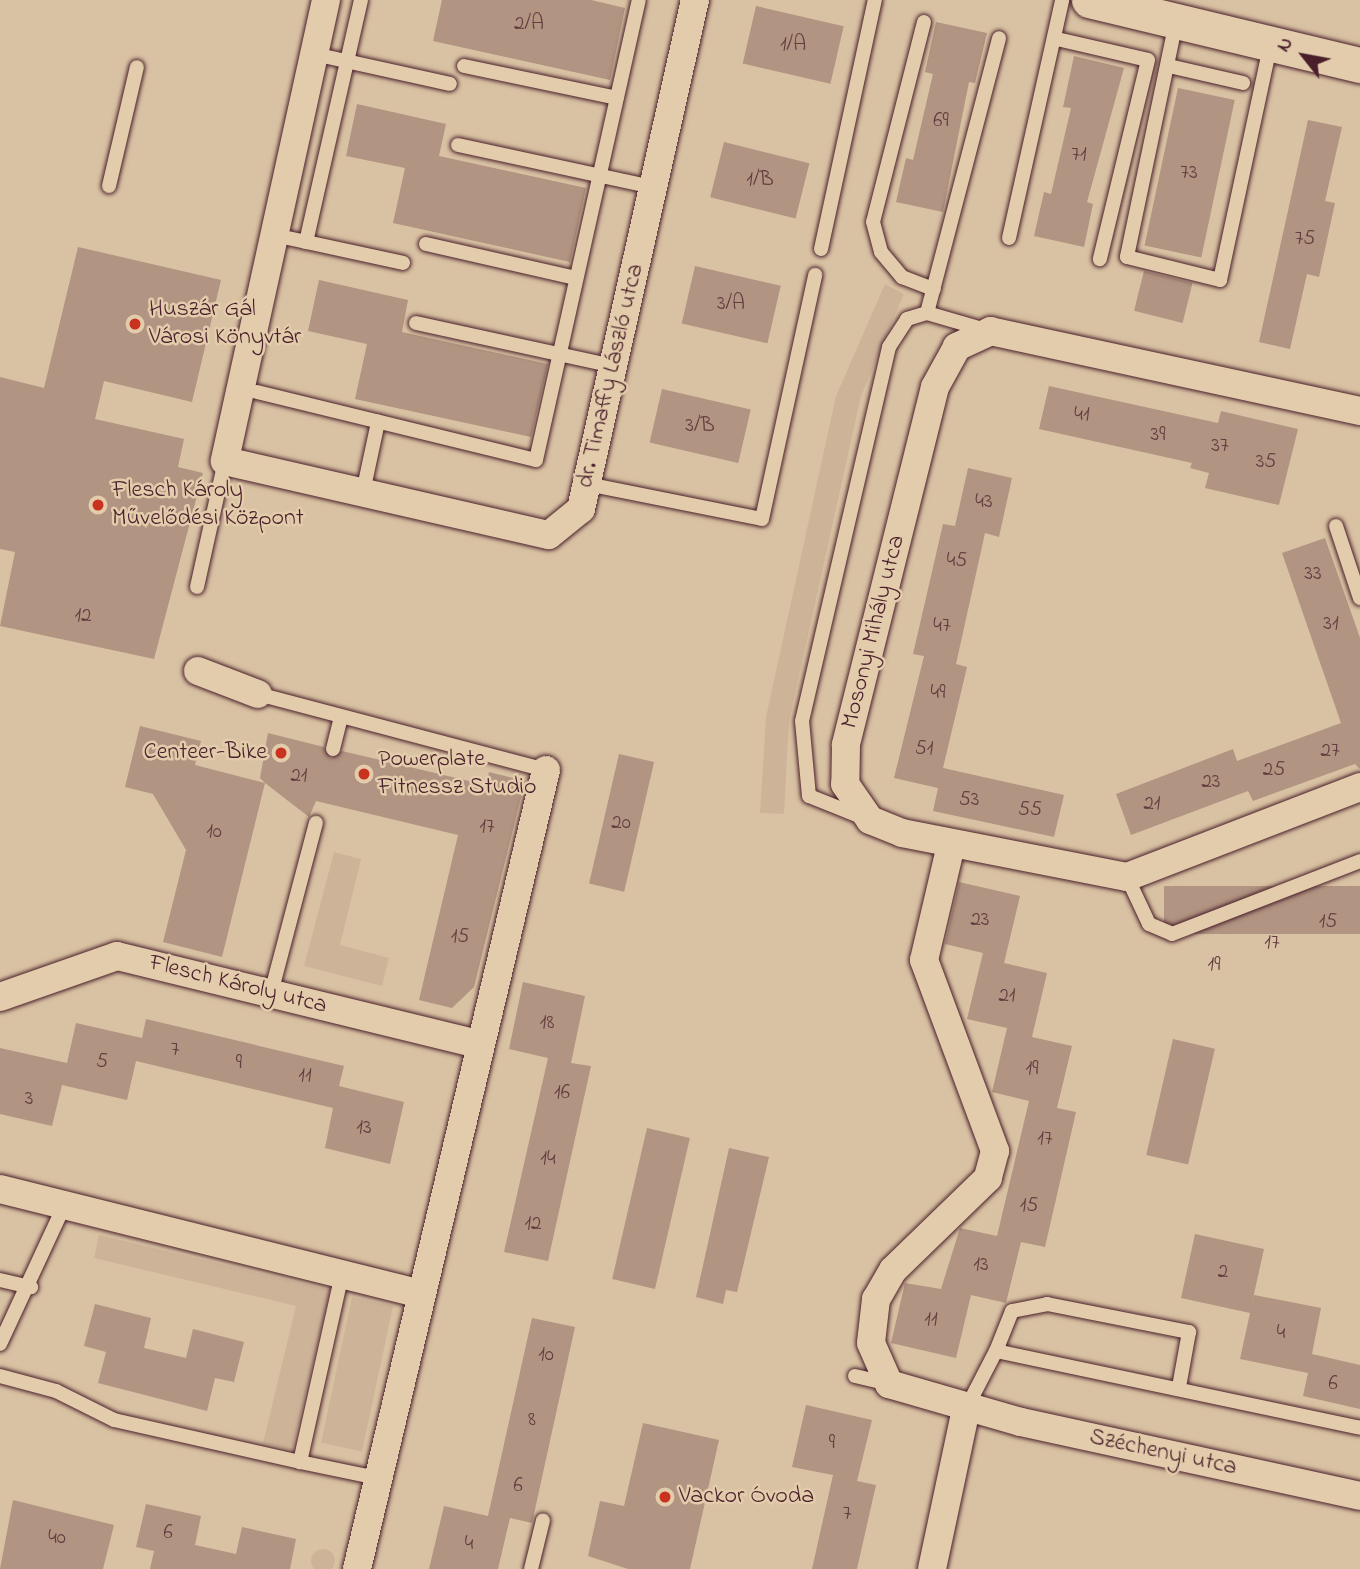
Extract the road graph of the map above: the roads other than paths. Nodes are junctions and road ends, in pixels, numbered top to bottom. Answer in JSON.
{"nodes":[{"id":1,"x":326,"y":0,"type":"edge"},
{"id":2,"x":360,"y":0,"type":"edge"},
{"id":3,"x":639,"y":0,"type":"edge"},
{"id":4,"x":875,"y":0,"type":"edge"},
{"id":5,"x":1062,"y":0,"type":"edge"},
{"id":6,"x":1089,"y":0,"type":"edge"},
{"id":7,"x":688,"y":1,"type":"edge"},
{"id":8,"x":1177,"y":20,"type":"junction"},
{"id":9,"x":924,"y":22,"type":"dead end"},
{"id":10,"x":999,"y":38,"type":"dead end"},
{"id":11,"x":1057,"y":39,"type":"junction"},
{"id":12,"x":1283,"y":44,"type":"junction"},
{"id":13,"x":314,"y":54,"type":"junction"},
{"id":14,"x":347,"y":61,"type":"junction"},
{"id":15,"x":1360,"y":65,"type":"edge"},
{"id":16,"x":464,"y":66,"type":"dead end"},
{"id":17,"x":1169,"y":66,"type":"junction"},
{"id":18,"x":137,"y":67,"type":"dead end"},
{"id":19,"x":1243,"y":83,"type":"dead end"},
{"id":20,"x":450,"y":84,"type":"dead end"},
{"id":21,"x":617,"y":98,"type":"junction"},
{"id":22,"x":458,"y":145,"type":"dead end"},
{"id":23,"x":600,"y":175,"type":"junction"},
{"id":24,"x":108,"y":186,"type":"dead end"},
{"id":25,"x":653,"y":187,"type":"junction"},
{"id":26,"x":274,"y":234,"type":"junction"},
{"id":27,"x":1009,"y":238,"type":"dead end"},
{"id":28,"x":306,"y":242,"type":"junction"},
{"id":29,"x":426,"y":244,"type":"dead end"},
{"id":30,"x":821,"y":249,"type":"dead end"},
{"id":31,"x":1100,"y":259,"type":"dead end"},
{"id":32,"x":403,"y":263,"type":"dead end"},
{"id":33,"x":816,"y":275,"type":"dead end"},
{"id":34,"x":576,"y":278,"type":"junction"},
{"id":35,"x":934,"y":289,"type":"junction"},
{"id":36,"x":928,"y":313,"type":"junction"},
{"id":37,"x":416,"y":323,"type":"dead end"},
{"id":38,"x":991,"y":331,"type":"junction"},
{"id":39,"x":559,"y":355,"type":"junction"},
{"id":40,"x":613,"y":366,"type":"junction"},
{"id":41,"x":257,"y":393,"type":"dead end"},
{"id":42,"x":1360,"y":411,"type":"edge"},
{"id":43,"x":378,"y":422,"type":"junction"},
{"id":44,"x":225,"y":461,"type":"junction"},
{"id":45,"x":587,"y":484,"type":"junction"},
{"id":46,"x":363,"y":492,"type":"junction"},
{"id":47,"x":1336,"y":526,"type":"dead end"},
{"id":48,"x":197,"y":587,"type":"dead end"},
{"id":49,"x":1360,"y":598,"type":"edge"},
{"id":50,"x":198,"y":671,"type":"dead end"},
{"id":51,"x":258,"y":694,"type":"joint"},
{"id":52,"x":341,"y":718,"type":"junction"},
{"id":53,"x":333,"y":749,"type":"dead end"},
{"id":54,"x":546,"y":771,"type":"joint"},
{"id":55,"x":1360,"y":787,"type":"edge"},
{"id":56,"x":870,"y":820,"type":"junction"},
{"id":57,"x":316,"y":823,"type":"dead end"},
{"id":58,"x":951,"y":845,"type":"junction"},
{"id":59,"x":1360,"y":861,"type":"edge"},
{"id":60,"x":1127,"y":877,"type":"junction"},
{"id":61,"x":271,"y":993,"type":"junction"},
{"id":62,"x":0,"y":996,"type":"edge"},
{"id":63,"x":479,"y":1044,"type":"junction"},
{"id":64,"x":0,"y":1189,"type":"edge"},
{"id":65,"x":65,"y":1204,"type":"junction"},
{"id":66,"x":342,"y":1274,"type":"junction"},
{"id":67,"x":0,"y":1280,"type":"edge"},
{"id":68,"x":31,"y":1287,"type":"junction"},
{"id":69,"x":418,"y":1293,"type":"junction"},
{"id":70,"x":0,"y":1344,"type":"edge"},
{"id":71,"x":996,"y":1351,"type":"junction"},
{"id":72,"x":0,"y":1376,"type":"edge"},
{"id":73,"x":855,"y":1376,"type":"dead end"},
{"id":74,"x":889,"y":1384,"type":"junction"},
{"id":75,"x":1179,"y":1388,"type":"junction"},
{"id":76,"x":966,"y":1409,"type":"junction"},
{"id":77,"x":1360,"y":1428,"type":"edge"},
{"id":78,"x":300,"y":1462,"type":"junction"},
{"id":79,"x":377,"y":1478,"type":"junction"},
{"id":80,"x":1360,"y":1496,"type":"edge"},
{"id":81,"x":543,"y":1520,"type":"dead end"},
{"id":82,"x":357,"y":1569,"type":"edge"},
{"id":83,"x":531,"y":1569,"type":"edge"},
{"id":84,"x":932,"y":1569,"type":"edge"}],
"edges":[{"from":1,"to":13,"type":"street"},
{"from":2,"to":14,"type":"lane"},
{"from":3,"to":21,"type":"lane"},
{"from":4,"to":30,"type":"lane"},
{"from":5,"to":11,"type":"lane"},
{"from":6,"to":8,"type":"street"},
{"from":7,"to":25,"type":"street","name":"dr. Timaffy László utca"},
{"from":8,"to":12,"type":"street"},
{"from":8,"to":17,"type":"lane"},
{"from":9,"to":35,"type":"lane"},
{"from":10,"to":35,"type":"lane"},
{"from":11,"to":27,"type":"lane"},
{"from":11,"to":31,"type":"lane"},
{"from":12,"to":15,"type":"street"},
{"from":12,"to":17,"type":"lane"},
{"from":13,"to":14,"type":"lane"},
{"from":13,"to":26,"type":"street"},
{"from":14,"to":20,"type":"lane"},
{"from":14,"to":28,"type":"lane"},
{"from":16,"to":21,"type":"lane"},
{"from":17,"to":19,"type":"lane"},
{"from":18,"to":24,"type":"lane"},
{"from":21,"to":23,"type":"lane"},
{"from":22,"to":23,"type":"lane"},
{"from":23,"to":25,"type":"lane"},
{"from":23,"to":34,"type":"lane"},
{"from":25,"to":40,"type":"street","name":"dr. Timaffy László utca"},
{"from":26,"to":28,"type":"lane"},
{"from":26,"to":44,"type":"street"},
{"from":28,"to":32,"type":"lane"},
{"from":29,"to":34,"type":"lane"},
{"from":33,"to":45,"type":"lane"},
{"from":34,"to":39,"type":"lane"},
{"from":35,"to":36,"type":"lane"},
{"from":36,"to":38,"type":"lane"},
{"from":36,"to":56,"type":"lane"},
{"from":37,"to":39,"type":"lane"},
{"from":38,"to":42,"type":"street"},
{"from":38,"to":56,"type":"street","name":"Mosonyi Mihály utca"},
{"from":39,"to":40,"type":"lane"},
{"from":39,"to":43,"type":"lane"},
{"from":40,"to":45,"type":"street","name":"dr. Timaffy László utca"},
{"from":41,"to":43,"type":"lane"},
{"from":43,"to":46,"type":"lane"},
{"from":44,"to":46,"type":"street","name":"dr. Timaffy László utca"},
{"from":44,"to":48,"type":"lane"},
{"from":45,"to":46,"type":"street","name":"dr. Timaffy László utca"},
{"from":47,"to":49,"type":"lane"},
{"from":50,"to":51,"type":"street"},
{"from":51,"to":52,"type":"lane"},
{"from":52,"to":53,"type":"lane"},
{"from":52,"to":54,"type":"lane"},
{"from":54,"to":63,"type":"street"},
{"from":55,"to":60,"type":"street"},
{"from":56,"to":58,"type":"street"},
{"from":57,"to":61,"type":"lane"},
{"from":58,"to":60,"type":"street"},
{"from":58,"to":74,"type":"street"},
{"from":59,"to":60,"type":"lane"},
{"from":61,"to":62,"type":"street","name":"Flesch Károly utca"},
{"from":61,"to":63,"type":"street","name":"Flesch Károly utca"},
{"from":63,"to":69,"type":"street"},
{"from":64,"to":65,"type":"street"},
{"from":65,"to":66,"type":"street"},
{"from":65,"to":68,"type":"lane"},
{"from":66,"to":69,"type":"street"},
{"from":66,"to":78,"type":"lane"},
{"from":67,"to":68,"type":"lane"},
{"from":68,"to":70,"type":"lane"},
{"from":69,"to":79,"type":"street"},
{"from":71,"to":75,"type":"lane"},
{"from":71,"to":75,"type":"lane"},
{"from":71,"to":76,"type":"lane"},
{"from":72,"to":78,"type":"lane"},
{"from":73,"to":74,"type":"lane"},
{"from":74,"to":76,"type":"street","name":"Széchenyi utca"},
{"from":75,"to":77,"type":"lane"},
{"from":76,"to":80,"type":"street","name":"Széchenyi utca"},
{"from":76,"to":84,"type":"street"},
{"from":78,"to":79,"type":"lane"},
{"from":79,"to":82,"type":"street"},
{"from":81,"to":83,"type":"lane"}]}
